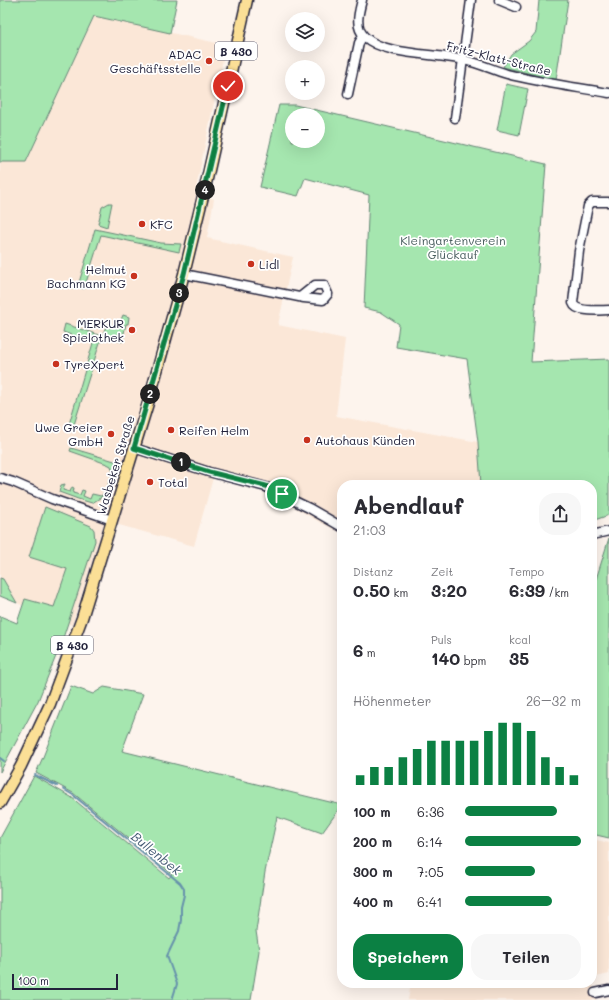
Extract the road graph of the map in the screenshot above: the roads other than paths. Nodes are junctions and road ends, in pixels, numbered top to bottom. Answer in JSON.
{"nodes":[{"id":1,"x":247,"y":0,"type":"edge"},
{"id":2,"x":362,"y":0,"type":"edge"},
{"id":3,"x":471,"y":0,"type":"edge"},
{"id":4,"x":499,"y":0,"type":"edge"},
{"id":5,"x":516,"y":7,"type":"dead end"},
{"id":6,"x":363,"y":36,"type":"junction"},
{"id":7,"x":464,"y":60,"type":"junction"},
{"id":8,"x":609,"y":93,"type":"edge"},
{"id":9,"x":348,"y":94,"type":"dead end"},
{"id":10,"x":455,"y":118,"type":"dead end"},
{"id":11,"x":609,"y":202,"type":"edge"},
{"id":12,"x":184,"y":274,"type":"junction"},
{"id":13,"x":300,"y":297,"type":"dead end"},
{"id":14,"x":609,"y":310,"type":"edge"},
{"id":15,"x":134,"y":448,"type":"junction"},
{"id":16,"x":0,"y":478,"type":"edge"},
{"id":17,"x":112,"y":520,"type":"junction"},
{"id":18,"x":337,"y":524,"type":"edge"},
{"id":19,"x":609,"y":531,"type":"edge"},
{"id":20,"x":597,"y":535,"type":"edge"},
{"id":21,"x":0,"y":803,"type":"edge"},
{"id":22,"x":609,"y":990,"type":"edge"},
{"id":23,"x":595,"y":993,"type":"dead end"}],
"edges":[{"from":1,"to":12,"type":"main road","name":"Wasbeker Straße","number":"B 430"},
{"from":2,"to":6,"type":"street"},
{"from":3,"to":7,"type":"street"},
{"from":4,"to":5,"type":"street"},
{"from":6,"to":7,"type":"street","name":"Fritz-Klatt-Straße"},
{"from":6,"to":9,"type":"street"},
{"from":7,"to":8,"type":"street","name":"Fritz-Klatt-Straße"},
{"from":7,"to":10,"type":"street"},
{"from":11,"to":14,"type":"street"},
{"from":12,"to":13,"type":"street"},
{"from":12,"to":15,"type":"main road","name":"Wasbeker Straße","number":"B 430"},
{"from":15,"to":17,"type":"main road","name":"Wasbeker Straße","number":"B 430"},
{"from":15,"to":18,"type":"street"},
{"from":16,"to":17,"type":"street"},
{"from":17,"to":21,"type":"main road","name":"Wasbeker Straße","number":"B 430"},
{"from":19,"to":20,"type":"street"},
{"from":22,"to":23,"type":"street"}]}
